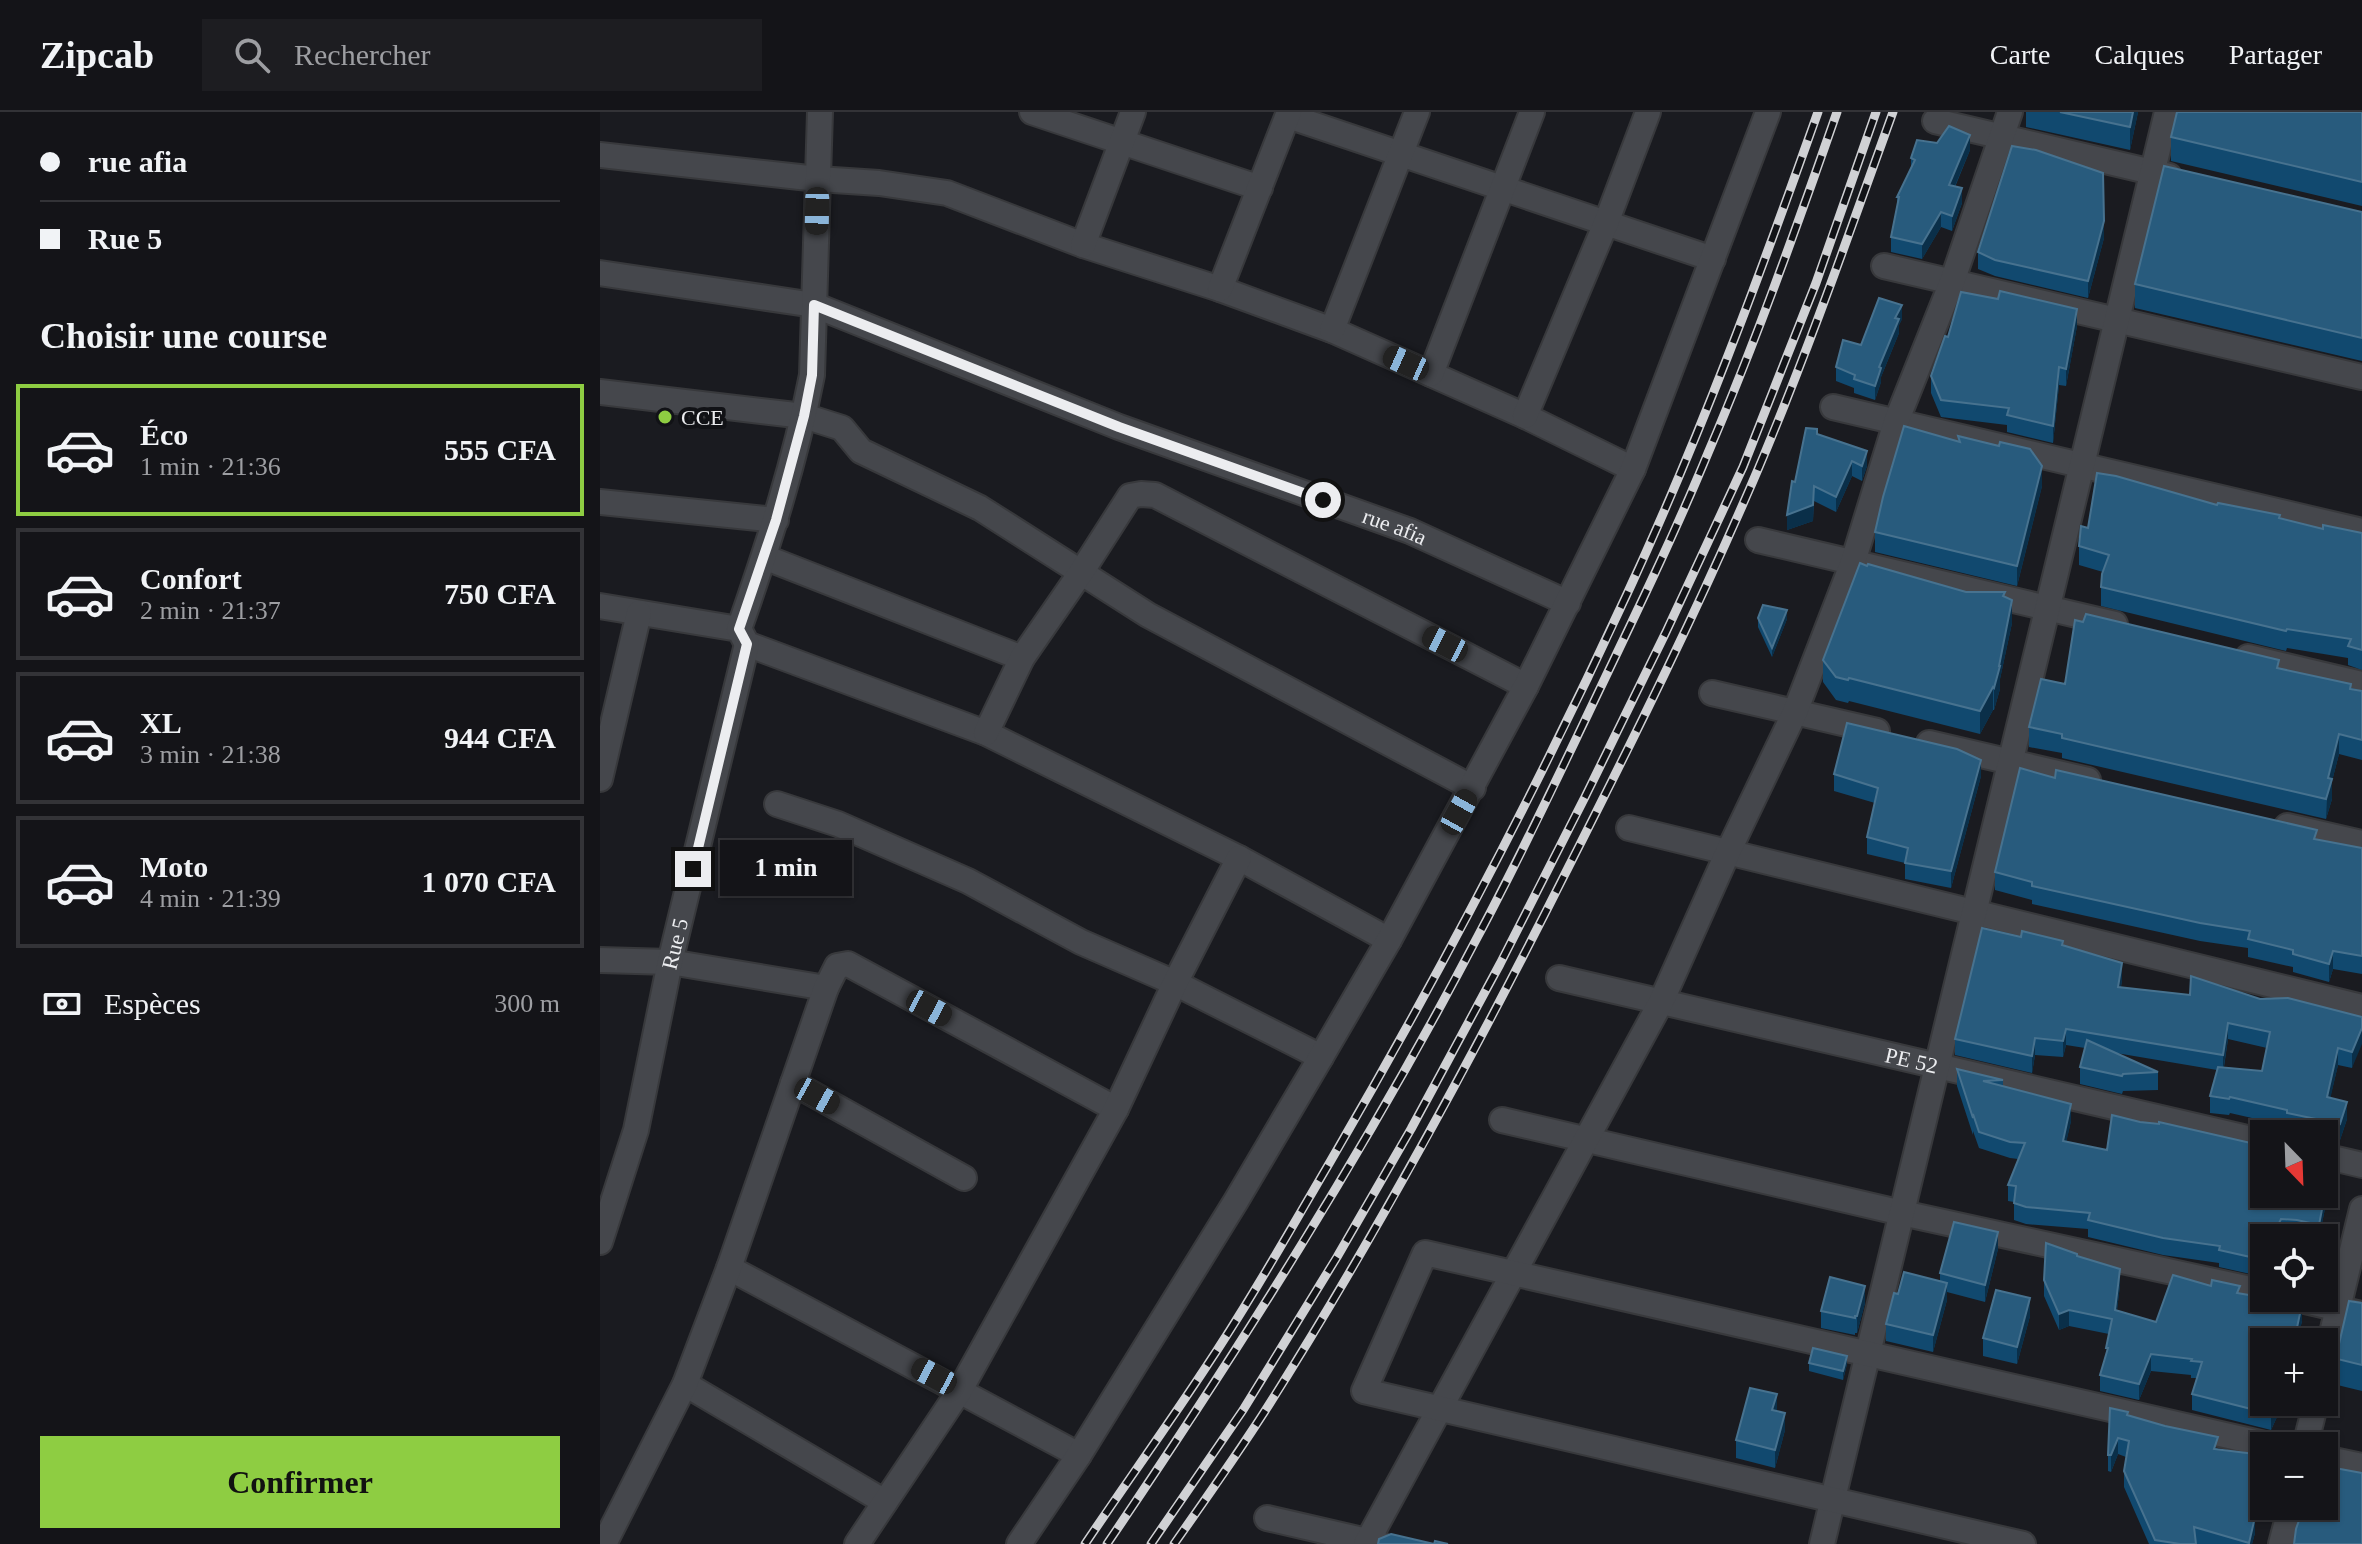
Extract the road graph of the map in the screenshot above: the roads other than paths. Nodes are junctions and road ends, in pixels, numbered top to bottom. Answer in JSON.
{"nodes":[{"id":1,"x":820,"y":112,"type":"edge"},
{"id":2,"x":1032,"y":112,"type":"edge"},
{"id":3,"x":1133,"y":112,"type":"edge"},
{"id":4,"x":1417,"y":112,"type":"edge"},
{"id":5,"x":1532,"y":112,"type":"edge"},
{"id":6,"x":1648,"y":112,"type":"edge"},
{"id":7,"x":1768,"y":112,"type":"edge"},
{"id":8,"x":2010,"y":112,"type":"edge"},
{"id":9,"x":2167,"y":112,"type":"edge"},
{"id":10,"x":1288,"y":114,"type":"edge"},
{"id":11,"x":1935,"y":121,"type":"dead end"},
{"id":12,"x":2002,"y":136,"type":"junction"},
{"id":13,"x":1121,"y":142,"type":"junction"},
{"id":14,"x":1401,"y":154,"type":"junction"},
{"id":15,"x":600,"y":155,"type":"edge"},
{"id":16,"x":2153,"y":172,"type":"junction"},
{"id":17,"x":818,"y":179,"type":"junction"},
{"id":18,"x":2198,"y":182,"type":"edge"},
{"id":19,"x":1260,"y":188,"type":"junction"},
{"id":20,"x":1503,"y":188,"type":"junction"},
{"id":21,"x":1606,"y":223,"type":"junction"},
{"id":22,"x":1083,"y":245,"type":"junction"},
{"id":23,"x":1713,"y":259,"type":"junction"},
{"id":24,"x":1884,"y":266,"type":"dead end"},
{"id":25,"x":600,"y":273,"type":"edge"},
{"id":26,"x":1952,"y":282,"type":"junction"},
{"id":27,"x":1220,"y":289,"type":"junction"},
{"id":28,"x":814,"y":305,"type":"junction"},
{"id":29,"x":2117,"y":320,"type":"junction"},
{"id":30,"x":1332,"y":330,"type":"junction"},
{"id":31,"x":1431,"y":374,"type":"junction"},
{"id":32,"x":2362,"y":377,"type":"edge"},
{"id":33,"x":600,"y":392,"type":"edge"},
{"id":34,"x":1833,"y":407,"type":"dead end"},
{"id":35,"x":804,"y":416,"type":"junction"},
{"id":36,"x":1525,"y":416,"type":"junction"},
{"id":37,"x":1896,"y":422,"type":"junction"},
{"id":38,"x":2082,"y":465,"type":"junction"},
{"id":39,"x":1633,"y":469,"type":"junction"},
{"id":40,"x":600,"y":502,"type":"edge"},
{"id":41,"x":776,"y":520,"type":"junction"},
{"id":42,"x":2362,"y":531,"type":"edge"},
{"id":43,"x":1758,"y":540,"type":"dead end"},
{"id":44,"x":764,"y":557,"type":"junction"},
{"id":45,"x":1853,"y":562,"type":"junction"},
{"id":46,"x":1082,"y":571,"type":"junction"},
{"id":47,"x":1568,"y":603,"type":"junction"},
{"id":48,"x":600,"y":606,"type":"edge"},
{"id":49,"x":2048,"y":608,"type":"junction"},
{"id":50,"x":639,"y":613,"type":"junction"},
{"id":51,"x":2138,"y":630,"type":"edge"},
{"id":52,"x":743,"y":637,"type":"junction"},
{"id":53,"x":2227,"y":652,"type":"edge"},
{"id":54,"x":1022,"y":658,"type":"junction"},
{"id":55,"x":2362,"y":684,"type":"edge"},
{"id":56,"x":1526,"y":686,"type":"junction"},
{"id":57,"x":1712,"y":693,"type":"dead end"},
{"id":58,"x":1795,"y":712,"type":"junction"},
{"id":59,"x":986,"y":733,"type":"junction"},
{"id":60,"x":2011,"y":762,"type":"junction"},
{"id":61,"x":600,"y":779,"type":"edge"},
{"id":62,"x":2118,"y":787,"type":"edge"},
{"id":63,"x":1473,"y":788,"type":"junction"},
{"id":64,"x":777,"y":804,"type":"dead end"},
{"id":65,"x":2270,"y":822,"type":"edge"},
{"id":66,"x":1629,"y":828,"type":"dead end"},
{"id":67,"x":2362,"y":843,"type":"edge"},
{"id":68,"x":1728,"y":852,"type":"junction"},
{"id":69,"x":1239,"y":858,"type":"junction"},
{"id":70,"x":1974,"y":912,"type":"junction"},
{"id":71,"x":1389,"y":940,"type":"junction"},
{"id":72,"x":600,"y":960,"type":"edge"},
{"id":73,"x":670,"y":962,"type":"junction"},
{"id":74,"x":1559,"y":978,"type":"dead end"},
{"id":75,"x":1175,"y":983,"type":"junction"},
{"id":76,"x":826,"y":988,"type":"junction"},
{"id":77,"x":1661,"y":1002,"type":"junction"},
{"id":78,"x":2362,"y":1007,"type":"edge"},
{"id":79,"x":1321,"y":1057,"type":"junction"},
{"id":80,"x":1937,"y":1066,"type":"junction"},
{"id":81,"x":793,"y":1083,"type":"junction"},
{"id":82,"x":1116,"y":1109,"type":"junction"},
{"id":83,"x":1502,"y":1120,"type":"dead end"},
{"id":84,"x":2250,"y":1139,"type":"edge"},
{"id":85,"x":1588,"y":1140,"type":"junction"},
{"id":86,"x":2338,"y":1159,"type":"edge"},
{"id":87,"x":2362,"y":1165,"type":"edge"},
{"id":88,"x":964,"y":1178,"type":"dead end"},
{"id":89,"x":2362,"y":1209,"type":"edge"},
{"id":90,"x":1902,"y":1213,"type":"junction"},
{"id":91,"x":600,"y":1242,"type":"edge"},
{"id":92,"x":729,"y":1268,"type":"junction"},
{"id":93,"x":1512,"y":1273,"type":"junction"},
{"id":94,"x":2250,"y":1289,"type":"edge"},
{"id":95,"x":2338,"y":1308,"type":"joint"},
{"id":96,"x":2362,"y":1314,"type":"edge"},
{"id":97,"x":1868,"y":1354,"type":"junction"},
{"id":98,"x":685,"y":1384,"type":"junction"},
{"id":99,"x":960,"y":1390,"type":"junction"},
{"id":100,"x":1440,"y":1408,"type":"junction"},
{"id":101,"x":2250,"y":1441,"type":"edge"},
{"id":102,"x":1079,"y":1455,"type":"junction"},
{"id":103,"x":2338,"y":1461,"type":"edge"},
{"id":104,"x":2362,"y":1466,"type":"edge"},
{"id":105,"x":1833,"y":1500,"type":"junction"},
{"id":106,"x":885,"y":1502,"type":"junction"},
{"id":107,"x":1267,"y":1518,"type":"dead end"},
{"id":108,"x":2287,"y":1520,"type":"edge"},
{"id":109,"x":1371,"y":1543,"type":"edge"},
{"id":110,"x":604,"y":1544,"type":"edge"},
{"id":111,"x":857,"y":1544,"type":"edge"},
{"id":112,"x":1019,"y":1544,"type":"edge"},
{"id":113,"x":1822,"y":1544,"type":"edge"},
{"id":114,"x":2023,"y":1544,"type":"edge"},
{"id":115,"x":2281,"y":1544,"type":"edge"}],
"edges":[{"from":1,"to":17,"type":"street","name":"Rue 5"},
{"from":2,"to":13,"type":"street"},
{"from":3,"to":13,"type":"street"},
{"from":4,"to":14,"type":"street"},
{"from":5,"to":20,"type":"street"},
{"from":6,"to":21,"type":"street"},
{"from":7,"to":23,"type":"street"},
{"from":8,"to":12,"type":"street"},
{"from":9,"to":16,"type":"street"},
{"from":10,"to":14,"type":"street"},
{"from":10,"to":19,"type":"street"},
{"from":11,"to":12,"type":"street"},
{"from":12,"to":16,"type":"street"},
{"from":12,"to":26,"type":"street"},
{"from":13,"to":19,"type":"street"},
{"from":13,"to":22,"type":"street"},
{"from":14,"to":20,"type":"street"},
{"from":14,"to":30,"type":"street"},
{"from":15,"to":17,"type":"street"},
{"from":16,"to":18,"type":"street"},
{"from":16,"to":29,"type":"street"},
{"from":17,"to":22,"type":"street"},
{"from":17,"to":28,"type":"street","name":"Rue 5"},
{"from":19,"to":27,"type":"street"},
{"from":20,"to":21,"type":"street"},
{"from":20,"to":31,"type":"street"},
{"from":21,"to":23,"type":"street"},
{"from":21,"to":36,"type":"street"},
{"from":22,"to":27,"type":"street"},
{"from":23,"to":39,"type":"street"},
{"from":24,"to":26,"type":"street"},
{"from":25,"to":28,"type":"street","name":"rue afia"},
{"from":26,"to":29,"type":"street"},
{"from":26,"to":37,"type":"street"},
{"from":27,"to":30,"type":"street"},
{"from":28,"to":35,"type":"street","name":"Rue 5"},
{"from":28,"to":47,"type":"street","name":"rue afia"},
{"from":29,"to":32,"type":"street"},
{"from":29,"to":38,"type":"street"},
{"from":30,"to":31,"type":"street"},
{"from":31,"to":36,"type":"street"},
{"from":33,"to":35,"type":"street"},
{"from":34,"to":37,"type":"street"},
{"from":35,"to":41,"type":"street","name":"Rue 5"},
{"from":35,"to":46,"type":"street"},
{"from":36,"to":39,"type":"street"},
{"from":37,"to":38,"type":"street"},
{"from":37,"to":45,"type":"street"},
{"from":38,"to":42,"type":"street"},
{"from":38,"to":49,"type":"street"},
{"from":39,"to":47,"type":"street"},
{"from":40,"to":41,"type":"street"},
{"from":41,"to":44,"type":"street","name":"Rue 5"},
{"from":43,"to":45,"type":"street"},
{"from":44,"to":52,"type":"street","name":"Rue 5"},
{"from":44,"to":54,"type":"street"},
{"from":45,"to":49,"type":"street"},
{"from":45,"to":58,"type":"street"},
{"from":46,"to":54,"type":"street"},
{"from":46,"to":56,"type":"street"},
{"from":46,"to":63,"type":"street"},
{"from":47,"to":56,"type":"street"},
{"from":48,"to":50,"type":"street"},
{"from":49,"to":51,"type":"street"},
{"from":49,"to":60,"type":"street"},
{"from":50,"to":52,"type":"street"},
{"from":50,"to":61,"type":"street"},
{"from":52,"to":59,"type":"street"},
{"from":52,"to":73,"type":"street","name":"Rue 5"},
{"from":53,"to":55,"type":"street"},
{"from":54,"to":59,"type":"street"},
{"from":56,"to":63,"type":"street"},
{"from":57,"to":58,"type":"street"},
{"from":58,"to":60,"type":"street"},
{"from":58,"to":68,"type":"street"},
{"from":59,"to":69,"type":"street"},
{"from":60,"to":62,"type":"street"},
{"from":60,"to":70,"type":"street"},
{"from":63,"to":71,"type":"street"},
{"from":64,"to":75,"type":"street"},
{"from":65,"to":67,"type":"street"},
{"from":66,"to":68,"type":"street"},
{"from":68,"to":70,"type":"street"},
{"from":68,"to":77,"type":"street"},
{"from":69,"to":71,"type":"street"},
{"from":69,"to":75,"type":"street"},
{"from":70,"to":78,"type":"street"},
{"from":70,"to":80,"type":"street"},
{"from":71,"to":79,"type":"street"},
{"from":72,"to":73,"type":"street"},
{"from":73,"to":76,"type":"street"},
{"from":73,"to":91,"type":"street","name":"Rue 5"},
{"from":74,"to":77,"type":"street","name":"PE 52"},
{"from":75,"to":79,"type":"street"},
{"from":75,"to":82,"type":"street"},
{"from":76,"to":81,"type":"street"},
{"from":76,"to":82,"type":"street"},
{"from":77,"to":80,"type":"street","name":"PE 52"},
{"from":77,"to":85,"type":"street"},
{"from":79,"to":102,"type":"street"},
{"from":80,"to":84,"type":"street","name":"PE 52"},
{"from":80,"to":90,"type":"street"},
{"from":81,"to":88,"type":"street"},
{"from":81,"to":92,"type":"street"},
{"from":82,"to":99,"type":"street"},
{"from":83,"to":85,"type":"street"},
{"from":85,"to":90,"type":"street"},
{"from":85,"to":93,"type":"street"},
{"from":86,"to":87,"type":"street"},
{"from":89,"to":95,"type":"street"},
{"from":90,"to":94,"type":"street"},
{"from":90,"to":97,"type":"street"},
{"from":92,"to":98,"type":"street"},
{"from":92,"to":99,"type":"street"},
{"from":93,"to":97,"type":"street"},
{"from":93,"to":100,"type":"street"},
{"from":93,"to":100,"type":"street"},
{"from":95,"to":96,"type":"street"},
{"from":97,"to":101,"type":"street"},
{"from":97,"to":105,"type":"street"},
{"from":98,"to":106,"type":"street"},
{"from":98,"to":110,"type":"street"},
{"from":99,"to":102,"type":"street"},
{"from":99,"to":106,"type":"street"},
{"from":100,"to":105,"type":"street"},
{"from":100,"to":109,"type":"street"},
{"from":102,"to":112,"type":"street"},
{"from":103,"to":104,"type":"street"},
{"from":105,"to":113,"type":"street"},
{"from":105,"to":114,"type":"street"},
{"from":106,"to":111,"type":"street"},
{"from":107,"to":109,"type":"street"},
{"from":108,"to":115,"type":"street"}]}
